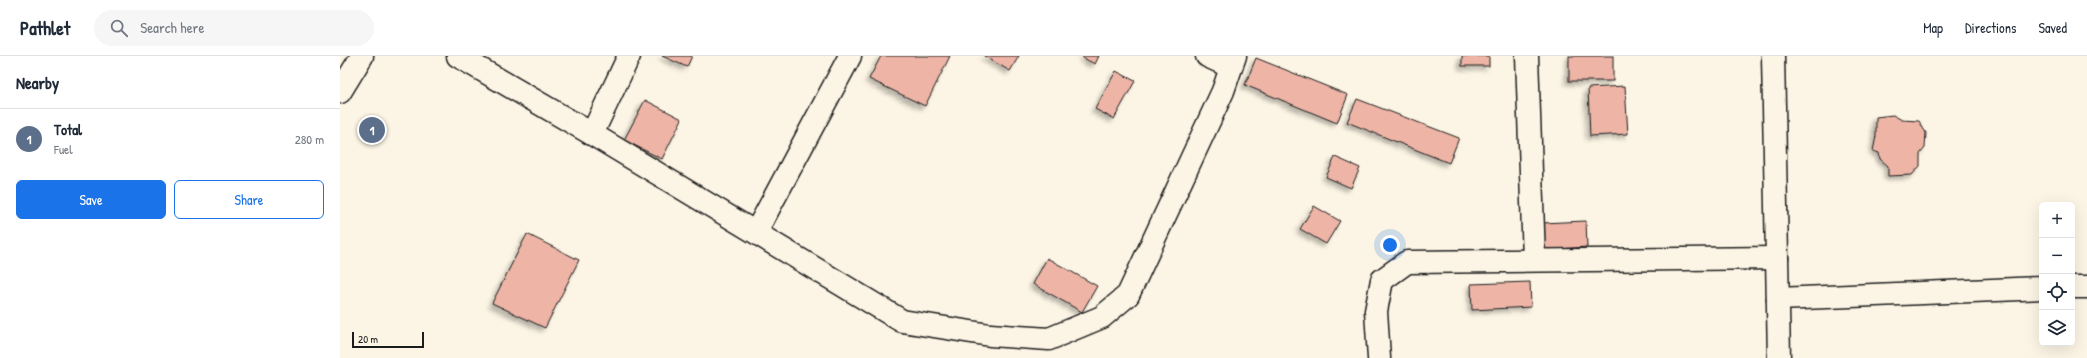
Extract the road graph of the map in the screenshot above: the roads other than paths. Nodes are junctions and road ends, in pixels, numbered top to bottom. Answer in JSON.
{"nodes":[{"id":1,"x":362,"y":56,"type":"edge"},
{"id":2,"x":458,"y":56,"type":"edge"},
{"id":3,"x":629,"y":56,"type":"edge"},
{"id":4,"x":850,"y":56,"type":"edge"},
{"id":5,"x":1207,"y":56,"type":"edge"},
{"id":6,"x":1527,"y":56,"type":"edge"},
{"id":7,"x":1773,"y":56,"type":"edge"},
{"id":8,"x":1233,"y":62,"type":"edge"},
{"id":9,"x":340,"y":92,"type":"edge"},
{"id":10,"x":592,"y":134,"type":"junction"},
{"id":11,"x":756,"y":232,"type":"junction"},
{"id":12,"x":1777,"y":258,"type":"junction"},
{"id":13,"x":1534,"y":260,"type":"junction"},
{"id":14,"x":2075,"y":287,"type":"edge"},
{"id":15,"x":2087,"y":287,"type":"edge"},
{"id":16,"x":2039,"y":288,"type":"edge"},
{"id":17,"x":1778,"y":299,"type":"junction"},
{"id":18,"x":1379,"y":358,"type":"edge"},
{"id":19,"x":1779,"y":358,"type":"edge"}],
"edges":[{"from":1,"to":9,"type":"street"},
{"from":2,"to":10,"type":"street"},
{"from":3,"to":10,"type":"street"},
{"from":4,"to":11,"type":"street"},
{"from":5,"to":8,"type":"street"},
{"from":6,"to":13,"type":"street"},
{"from":7,"to":12,"type":"street"},
{"from":8,"to":11,"type":"street"},
{"from":10,"to":11,"type":"street"},
{"from":12,"to":13,"type":"street"},
{"from":12,"to":17,"type":"street"},
{"from":13,"to":18,"type":"street"},
{"from":14,"to":15,"type":"street"},
{"from":16,"to":17,"type":"street"},
{"from":17,"to":19,"type":"street"}]}
